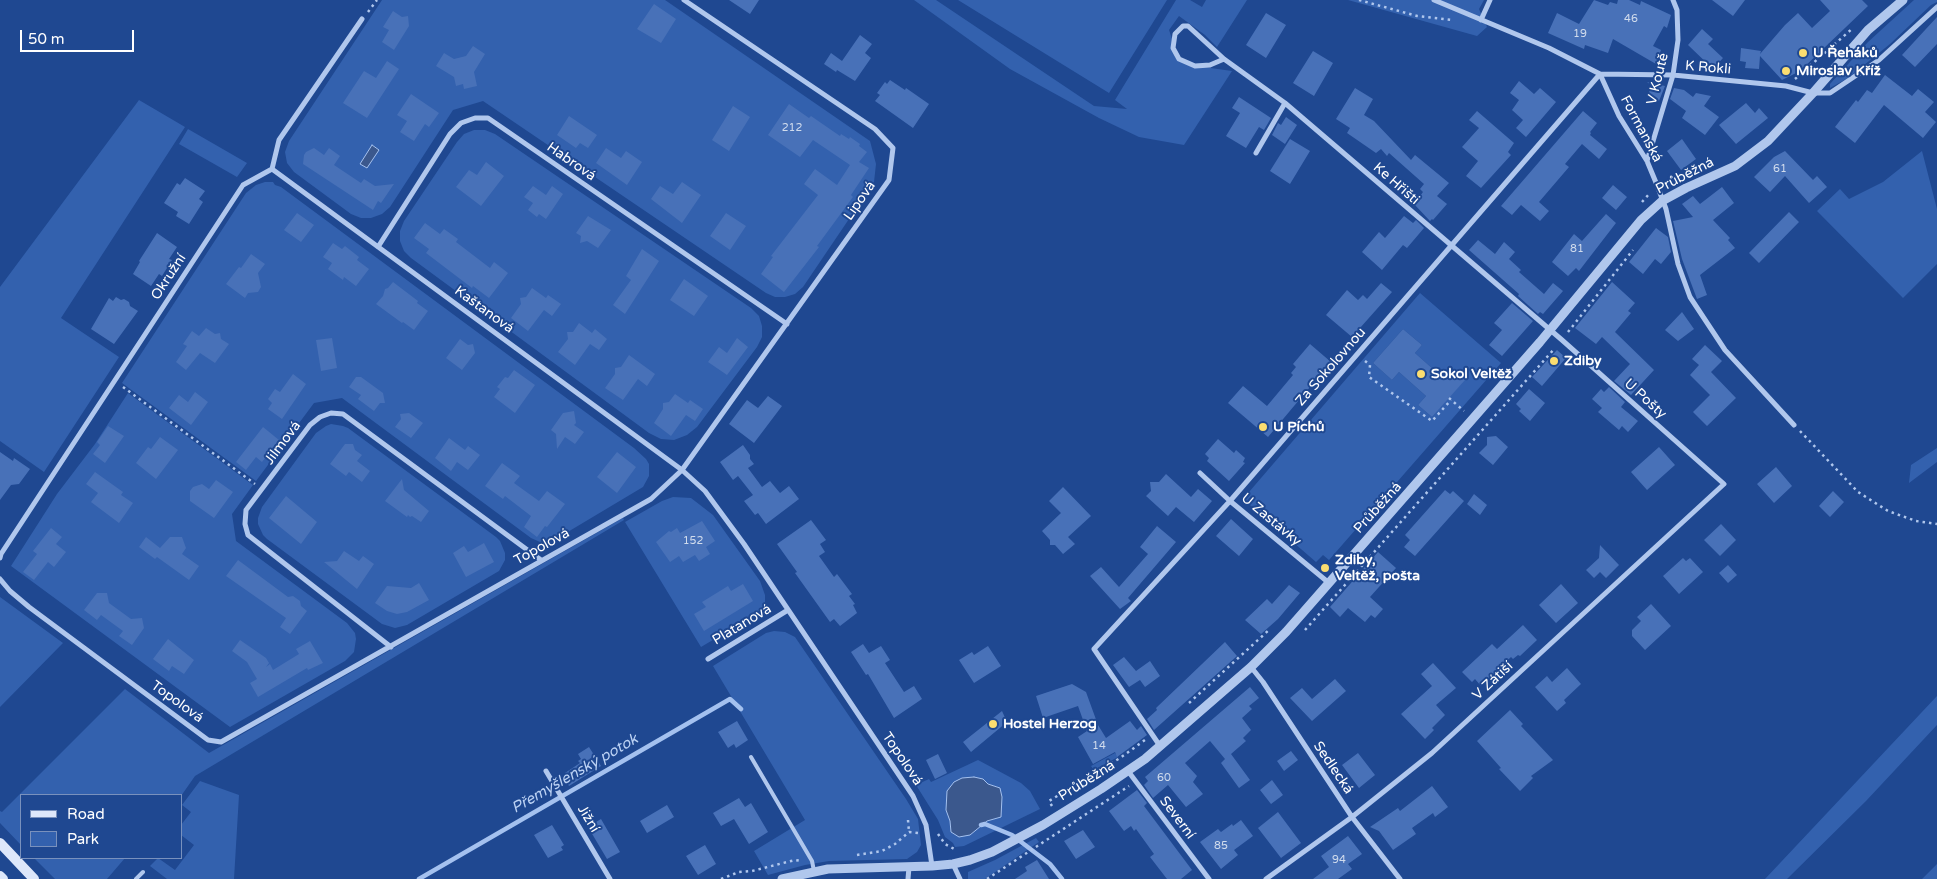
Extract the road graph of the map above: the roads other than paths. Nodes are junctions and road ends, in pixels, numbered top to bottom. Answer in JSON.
{"nodes":[{"id":1,"x":684,"y":0,"type":"edge"},
{"id":2,"x":1434,"y":0,"type":"edge"},
{"id":3,"x":1490,"y":0,"type":"edge"},
{"id":4,"x":1673,"y":0,"type":"edge"},
{"id":5,"x":1903,"y":0,"type":"edge"},
{"id":6,"x":1937,"y":8,"type":"edge"},
{"id":7,"x":362,"y":19,"type":"road end"},
{"id":8,"x":1482,"y":20,"type":"junction"},
{"id":9,"x":1224,"y":59,"type":"junction"},
{"id":10,"x":1600,"y":74,"type":"junction"},
{"id":11,"x":1673,"y":75,"type":"junction"},
{"id":12,"x":1814,"y":93,"type":"junction"},
{"id":13,"x":1285,"y":104,"type":"junction"},
{"id":14,"x":1256,"y":153,"type":"dead end"},
{"id":15,"x":1647,"y":161,"type":"junction"},
{"id":16,"x":272,"y":169,"type":"junction"},
{"id":17,"x":1662,"y":201,"type":"junction"},
{"id":18,"x":1450,"y":246,"type":"junction"},
{"id":19,"x":378,"y":247,"type":"junction"},
{"id":20,"x":787,"y":324,"type":"junction"},
{"id":21,"x":1550,"y":330,"type":"junction"},
{"id":22,"x":1794,"y":424,"type":"road end"},
{"id":23,"x":682,"y":470,"type":"junction"},
{"id":24,"x":1200,"y":473,"type":"dead end"},
{"id":25,"x":1724,"y":484,"type":"joint"},
{"id":26,"x":1230,"y":501,"type":"junction"},
{"id":27,"x":0,"y":558,"type":"edge"},
{"id":28,"x":540,"y":560,"type":"junction"},
{"id":29,"x":0,"y":579,"type":"edge"},
{"id":30,"x":1329,"y":583,"type":"junction"},
{"id":31,"x":788,"y":610,"type":"junction"},
{"id":32,"x":392,"y":647,"type":"junction"},
{"id":33,"x":708,"y":659,"type":"dead end"},
{"id":34,"x":1251,"y":667,"type":"junction"},
{"id":35,"x":1160,"y":746,"type":"junction"},
{"id":36,"x":751,"y":757,"type":"dead end"},
{"id":37,"x":546,"y":771,"type":"dead end"},
{"id":38,"x":1128,"y":772,"type":"junction"},
{"id":39,"x":1352,"y":816,"type":"junction"},
{"id":40,"x":0,"y":843,"type":"edge"},
{"id":41,"x":953,"y":864,"type":"junction"},
{"id":42,"x":932,"y":866,"type":"junction"},
{"id":43,"x":910,"y":867,"type":"junction"},
{"id":44,"x":814,"y":871,"type":"junction"},
{"id":45,"x":143,"y":872,"type":"dead end"},
{"id":46,"x":34,"y":879,"type":"edge"},
{"id":47,"x":136,"y":879,"type":"edge"},
{"id":48,"x":610,"y":879,"type":"edge"},
{"id":49,"x":782,"y":879,"type":"edge"},
{"id":50,"x":908,"y":879,"type":"edge"},
{"id":51,"x":960,"y":879,"type":"edge"},
{"id":52,"x":1209,"y":879,"type":"edge"},
{"id":53,"x":1266,"y":879,"type":"edge"},
{"id":54,"x":1400,"y":879,"type":"edge"}],
"edges":[{"from":1,"to":20,"type":"street","name":"Lipová"},
{"from":2,"to":8,"type":"street"},
{"from":3,"to":8,"type":"street"},
{"from":4,"to":11,"type":"street","name":"V Koutě"},
{"from":5,"to":12,"type":"street","name":"Průběžná"},
{"from":6,"to":12,"type":"street"},
{"from":7,"to":16,"type":"street"},
{"from":8,"to":10,"type":"street"},
{"from":9,"to":9,"type":"street","name":"Ke Hřišti"},
{"from":9,"to":13,"type":"street","name":"Ke Hřišti"},
{"from":10,"to":11,"type":"street","name":"K Rokli"},
{"from":10,"to":15,"type":"street","name":"Formanská"},
{"from":10,"to":18,"type":"street","name":"Za Sokolovnou"},
{"from":11,"to":12,"type":"street","name":"K Rokli"},
{"from":11,"to":15,"type":"street","name":"V Koutě"},
{"from":12,"to":17,"type":"street","name":"Průběžná"},
{"from":13,"to":14,"type":"street"},
{"from":13,"to":18,"type":"street","name":"Ke Hřišti"},
{"from":15,"to":17,"type":"street","name":"Formanská"},
{"from":16,"to":19,"type":"street","name":"Kaštanová"},
{"from":16,"to":27,"type":"street","name":"Okružní"},
{"from":17,"to":21,"type":"street","name":"Průběžná"},
{"from":17,"to":22,"type":"street","name":"Formanská"},
{"from":18,"to":21,"type":"street","name":"Ke Hřišti"},
{"from":18,"to":26,"type":"street","name":"Za Sokolovnou"},
{"from":19,"to":20,"type":"street","name":"Habrová"},
{"from":19,"to":23,"type":"street","name":"Kaštanová"},
{"from":20,"to":23,"type":"street","name":"Lipová"},
{"from":21,"to":25,"type":"street","name":"U Pošty"},
{"from":21,"to":30,"type":"street","name":"Průběžná"},
{"from":23,"to":28,"type":"street","name":"Topolová"},
{"from":23,"to":31,"type":"street","name":"Topolová"},
{"from":24,"to":26,"type":"street","name":"U Zastávky"},
{"from":25,"to":39,"type":"street","name":"V Zátiší"},
{"from":26,"to":30,"type":"street","name":"U Zastávky"},
{"from":26,"to":35,"type":"street","name":"Za Sokolovnou"},
{"from":28,"to":32,"type":"street","name":"Topolová"},
{"from":28,"to":32,"type":"street","name":"Jilmová"},
{"from":29,"to":32,"type":"street","name":"Topolová"},
{"from":30,"to":34,"type":"street","name":"Průběžná"},
{"from":31,"to":33,"type":"street","name":"Platanová"},
{"from":31,"to":42,"type":"street","name":"Topolová"},
{"from":34,"to":35,"type":"street","name":"Průběžná"},
{"from":34,"to":39,"type":"street","name":"Sedlecká"},
{"from":35,"to":38,"type":"street","name":"Průběžná"},
{"from":36,"to":44,"type":"lane"},
{"from":37,"to":48,"type":"street","name":"Jižní"},
{"from":38,"to":41,"type":"street","name":"Průběžná"},
{"from":38,"to":52,"type":"street","name":"Severní"},
{"from":39,"to":53,"type":"street","name":"V Zátiší"},
{"from":39,"to":54,"type":"street","name":"Sedlecká"},
{"from":40,"to":46,"type":"main road"},
{"from":41,"to":42,"type":"street","name":"Průběžná"},
{"from":41,"to":51,"type":"street"},
{"from":42,"to":43,"type":"street","name":"Průběžná"},
{"from":43,"to":44,"type":"street","name":"Průběžná"},
{"from":43,"to":50,"type":"street"},
{"from":44,"to":49,"type":"street","name":"Průběžná"},
{"from":45,"to":47,"type":"lane"}]}
